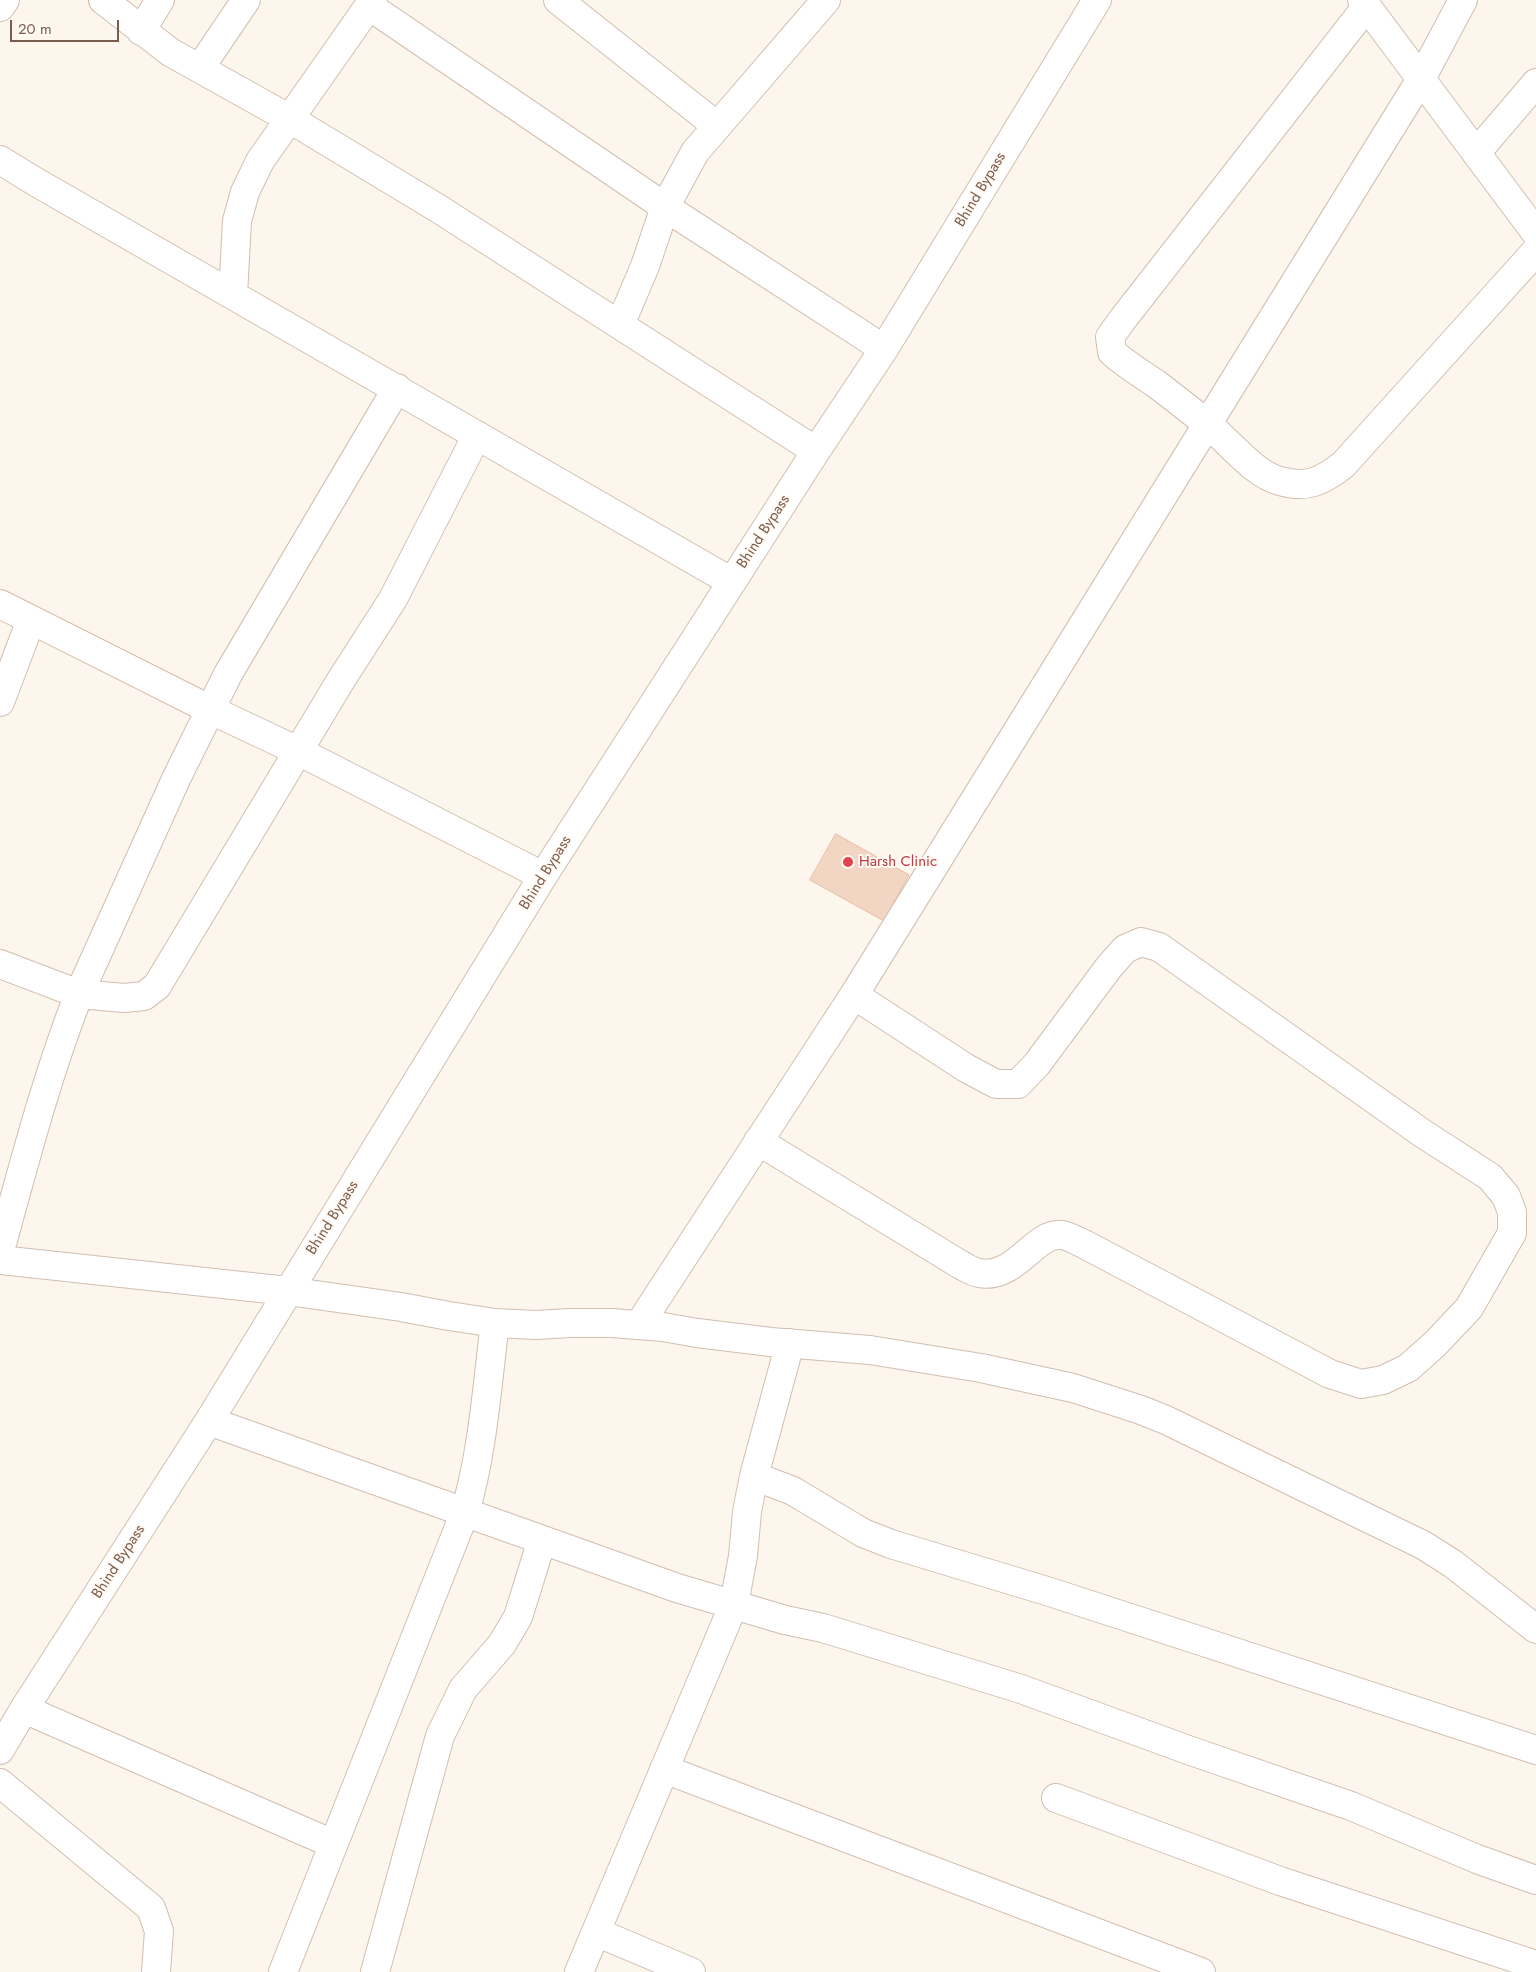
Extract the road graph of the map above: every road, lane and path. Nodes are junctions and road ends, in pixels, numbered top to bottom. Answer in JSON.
{"nodes":[{"id":1,"x":5,"y":0,"type":"edge"},
{"id":2,"x":103,"y":0,"type":"edge"},
{"id":3,"x":160,"y":0,"type":"edge"},
{"id":4,"x":246,"y":0,"type":"edge"},
{"id":5,"x":558,"y":0,"type":"edge"},
{"id":6,"x":825,"y":0,"type":"edge"},
{"id":7,"x":1097,"y":0,"type":"edge"},
{"id":8,"x":1463,"y":0,"type":"edge"},
{"id":9,"x":371,"y":3,"type":"edge"},
{"id":10,"x":1365,"y":3,"type":"edge"},
{"id":11,"x":0,"y":7,"type":"edge"},
{"id":12,"x":141,"y":31,"type":"junction"},
{"id":13,"x":200,"y":68,"type":"junction"},
{"id":14,"x":1421,"y":80,"type":"junction"},
{"id":15,"x":1536,"y":83,"type":"edge"},
{"id":16,"x":290,"y":119,"type":"junction"},
{"id":17,"x":717,"y":126,"type":"junction"},
{"id":18,"x":1476,"y":153,"type":"junction"},
{"id":19,"x":0,"y":160,"type":"edge"},
{"id":20,"x":665,"y":207,"type":"junction"},
{"id":21,"x":1536,"y":233,"type":"edge"},
{"id":22,"x":1536,"y":251,"type":"edge"},
{"id":23,"x":233,"y":295,"type":"junction"},
{"id":24,"x":620,"y":324,"type":"junction"},
{"id":25,"x":884,"y":349,"type":"junction"},
{"id":26,"x":396,"y":388,"type":"junction"},
{"id":27,"x":1208,"y":424,"type":"junction"},
{"id":28,"x":477,"y":435,"type":"junction"},
{"id":29,"x":816,"y":451,"type":"junction"},
{"id":30,"x":732,"y":582,"type":"junction"},
{"id":31,"x":0,"y":604,"type":"edge"},
{"id":32,"x":31,"y":620,"type":"junction"},
{"id":33,"x":0,"y":702,"type":"edge"},
{"id":34,"x":211,"y":710,"type":"junction"},
{"id":35,"x":298,"y":751,"type":"junction"},
{"id":36,"x":543,"y":876,"type":"junction"},
{"id":37,"x":0,"y":964,"type":"edge"},
{"id":38,"x":79,"y":994,"type":"junction"},
{"id":39,"x":854,"y":994,"type":"junction"},
{"id":40,"x":758,"y":1141,"type":"junction"},
{"id":41,"x":0,"y":1251,"type":"edge"},
{"id":42,"x":0,"y":1260,"type":"edge"},
{"id":43,"x":288,"y":1291,"type":"junction"},
{"id":44,"x":495,"y":1323,"type":"junction"},
{"id":45,"x":639,"y":1326,"type":"junction"},
{"id":46,"x":790,"y":1343,"type":"junction"},
{"id":47,"x":209,"y":1421,"type":"junction"},
{"id":48,"x":754,"y":1476,"type":"junction"},
{"id":49,"x":465,"y":1512,"type":"junction"},
{"id":50,"x":542,"y":1540,"type":"junction"},
{"id":51,"x":734,"y":1604,"type":"junction"},
{"id":52,"x":1536,"y":1629,"type":"edge"},
{"id":53,"x":24,"y":1709,"type":"junction"},
{"id":54,"x":0,"y":1750,"type":"edge"},
{"id":55,"x":1536,"y":1750,"type":"edge"},
{"id":56,"x":664,"y":1769,"type":"junction"},
{"id":57,"x":0,"y":1783,"type":"edge"},
{"id":58,"x":1056,"y":1798,"type":"dead end"},
{"id":59,"x":333,"y":1844,"type":"junction"},
{"id":60,"x":1536,"y":1880,"type":"edge"},
{"id":61,"x":596,"y":1932,"type":"junction"},
{"id":62,"x":1536,"y":1965,"type":"edge"},
{"id":63,"x":156,"y":1972,"type":"edge"},
{"id":64,"x":283,"y":1972,"type":"edge"},
{"id":65,"x":375,"y":1972,"type":"edge"},
{"id":66,"x":579,"y":1972,"type":"edge"},
{"id":67,"x":691,"y":1972,"type":"edge"},
{"id":68,"x":1201,"y":1972,"type":"edge"}],
"edges":[{"from":1,"to":11,"type":"street"},
{"from":2,"to":12,"type":"street"},
{"from":3,"to":12,"type":"street"},
{"from":4,"to":13,"type":"street"},
{"from":5,"to":17,"type":"street"},
{"from":6,"to":17,"type":"street"},
{"from":7,"to":25,"type":"street","name":"Bhind Bypass"},
{"from":8,"to":14,"type":"street"},
{"from":9,"to":16,"type":"street"},
{"from":9,"to":20,"type":"street"},
{"from":10,"to":14,"type":"street"},
{"from":10,"to":27,"type":"street"},
{"from":12,"to":13,"type":"street"},
{"from":13,"to":16,"type":"street"},
{"from":14,"to":18,"type":"street"},
{"from":14,"to":27,"type":"street"},
{"from":15,"to":18,"type":"street"},
{"from":16,"to":23,"type":"street"},
{"from":16,"to":24,"type":"street"},
{"from":17,"to":20,"type":"street"},
{"from":18,"to":21,"type":"street"},
{"from":19,"to":23,"type":"street"},
{"from":20,"to":24,"type":"street"},
{"from":20,"to":25,"type":"street"},
{"from":22,"to":27,"type":"street"},
{"from":23,"to":26,"type":"street"},
{"from":24,"to":29,"type":"street"},
{"from":25,"to":29,"type":"street","name":"Bhind Bypass"},
{"from":26,"to":28,"type":"street"},
{"from":26,"to":34,"type":"street"},
{"from":27,"to":39,"type":"street"},
{"from":28,"to":30,"type":"street"},
{"from":28,"to":35,"type":"street"},
{"from":29,"to":30,"type":"street","name":"Bhind Bypass"},
{"from":30,"to":36,"type":"street","name":"Bhind Bypass"},
{"from":31,"to":32,"type":"street"},
{"from":32,"to":33,"type":"street"},
{"from":32,"to":34,"type":"street"},
{"from":34,"to":35,"type":"street"},
{"from":34,"to":38,"type":"street"},
{"from":35,"to":36,"type":"street"},
{"from":35,"to":38,"type":"street"},
{"from":36,"to":43,"type":"street","name":"Bhind Bypass"},
{"from":37,"to":38,"type":"street"},
{"from":38,"to":41,"type":"street"},
{"from":39,"to":40,"type":"street"},
{"from":39,"to":40,"type":"street"},
{"from":40,"to":45,"type":"street"},
{"from":42,"to":43,"type":"street"},
{"from":43,"to":44,"type":"street"},
{"from":43,"to":47,"type":"street","name":"Bhind Bypass"},
{"from":44,"to":45,"type":"street"},
{"from":44,"to":49,"type":"street"},
{"from":45,"to":46,"type":"street"},
{"from":46,"to":48,"type":"street"},
{"from":46,"to":52,"type":"street"},
{"from":47,"to":49,"type":"street"},
{"from":47,"to":53,"type":"street","name":"Bhind Bypass"},
{"from":48,"to":51,"type":"street"},
{"from":48,"to":55,"type":"street"},
{"from":49,"to":50,"type":"street"},
{"from":49,"to":59,"type":"street"},
{"from":50,"to":51,"type":"street"},
{"from":50,"to":65,"type":"street"},
{"from":51,"to":56,"type":"street"},
{"from":51,"to":60,"type":"street"},
{"from":53,"to":54,"type":"street","name":"Bhind Bypass"},
{"from":53,"to":59,"type":"street"},
{"from":56,"to":61,"type":"street"},
{"from":56,"to":68,"type":"street"},
{"from":57,"to":63,"type":"street"},
{"from":58,"to":62,"type":"street"},
{"from":59,"to":64,"type":"street"},
{"from":61,"to":66,"type":"street"},
{"from":61,"to":67,"type":"street"}]}
